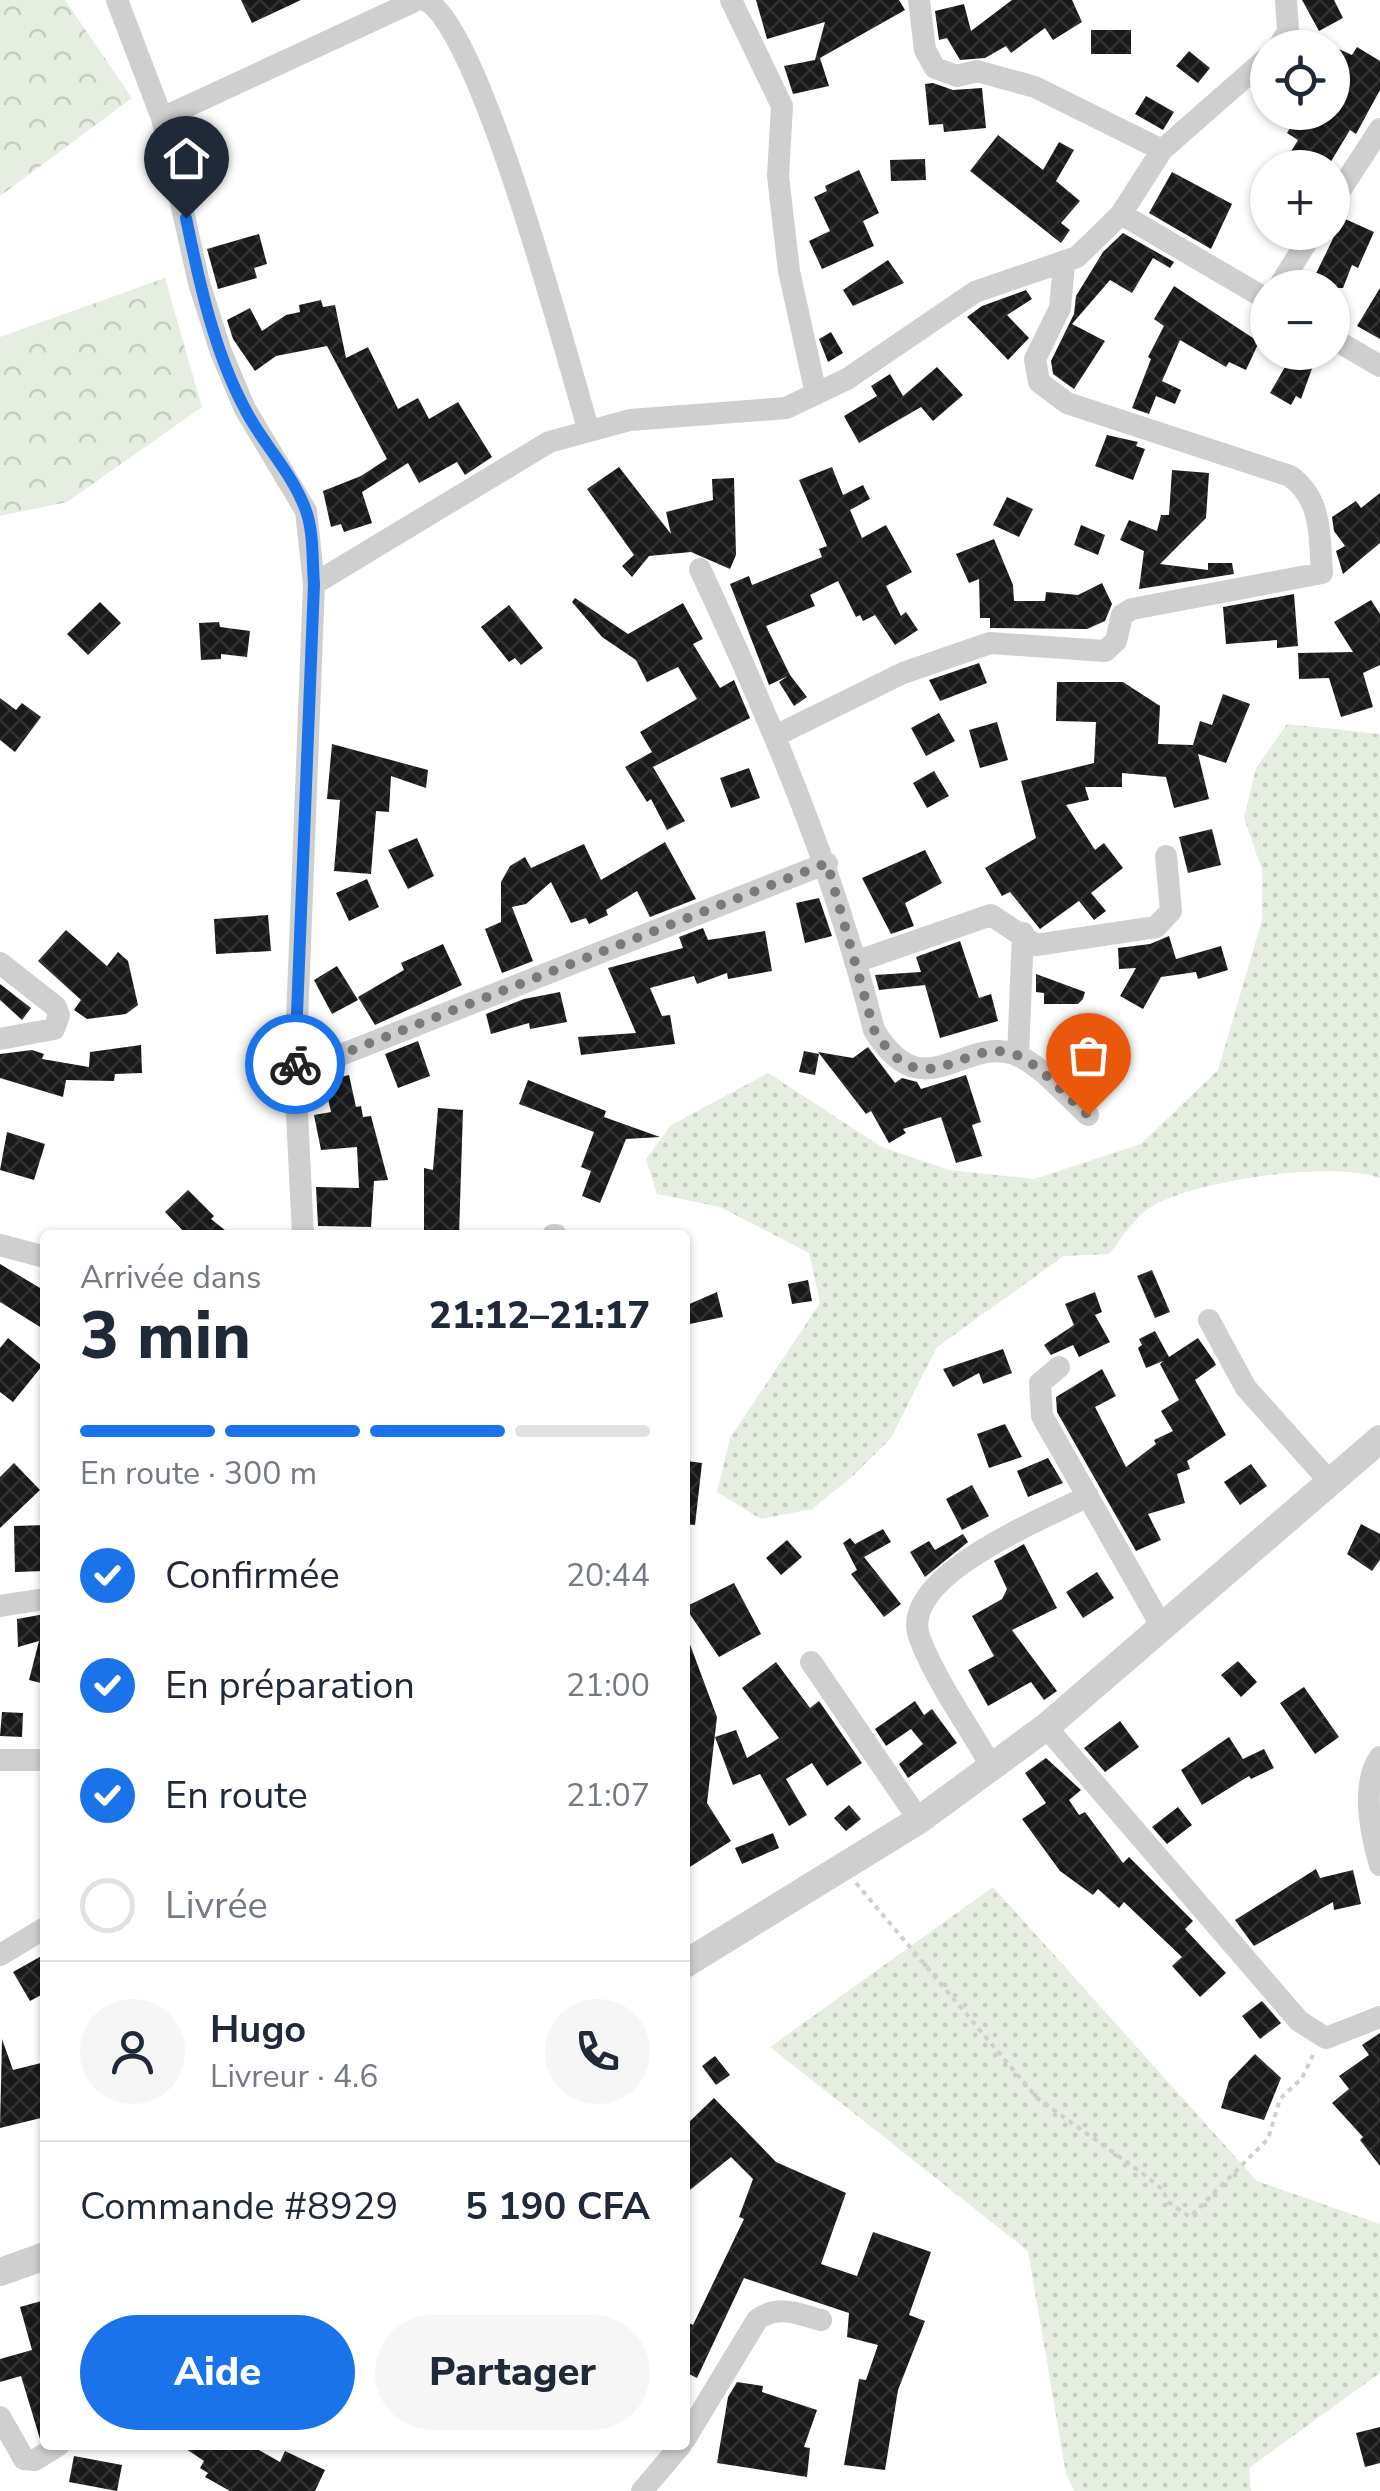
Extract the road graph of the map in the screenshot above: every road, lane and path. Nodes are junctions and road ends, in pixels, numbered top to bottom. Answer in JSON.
{"nodes":[{"id":1,"x":117,"y":0,"type":"edge"},
{"id":2,"x":732,"y":0,"type":"edge"},
{"id":3,"x":919,"y":0,"type":"edge"},
{"id":4,"x":1286,"y":0,"type":"edge"},
{"id":5,"x":429,"y":1,"type":"edge"},
{"id":6,"x":1288,"y":30,"type":"edge"},
{"id":7,"x":1250,"y":73,"type":"edge"},
{"id":8,"x":162,"y":118,"type":"junction"},
{"id":9,"x":1380,"y":129,"type":"edge"},
{"id":10,"x":1162,"y":150,"type":"junction"},
{"id":11,"x":1350,"y":175,"type":"edge"},
{"id":12,"x":1121,"y":214,"type":"junction"},
{"id":13,"x":1064,"y":264,"type":"junction"},
{"id":14,"x":1250,"y":289,"type":"edge"},
{"id":15,"x":1350,"y":348,"type":"edge"},
{"id":16,"x":1380,"y":366,"type":"edge"},
{"id":17,"x":816,"y":394,"type":"junction"},
{"id":18,"x":588,"y":428,"type":"junction"},
{"id":19,"x":700,"y":569,"type":"dead end"},
{"id":20,"x":314,"y":584,"type":"junction"},
{"id":21,"x":778,"y":736,"type":"junction"},
{"id":22,"x":1166,"y":856,"type":"dead end"},
{"id":23,"x":827,"y":863,"type":"junction"},
{"id":24,"x":1023,"y":933,"type":"junction"},
{"id":25,"x":856,"y":962,"type":"junction"},
{"id":26,"x":0,"y":963,"type":"edge"},
{"id":27,"x":0,"y":1040,"type":"edge"},
{"id":28,"x":1018,"y":1056,"type":"junction"},
{"id":29,"x":294,"y":1073,"type":"junction"},
{"id":30,"x":1088,"y":1115,"type":"dead end"},
{"id":31,"x":302,"y":1230,"type":"edge"},
{"id":32,"x":0,"y":1245,"type":"edge"},
{"id":33,"x":40,"y":1256,"type":"edge"},
{"id":34,"x":1209,"y":1320,"type":"dead end"},
{"id":35,"x":1059,"y":1368,"type":"dead end"},
{"id":36,"x":1380,"y":1439,"type":"edge"},
{"id":37,"x":1330,"y":1482,"type":"junction"},
{"id":38,"x":1088,"y":1496,"type":"junction"},
{"id":39,"x":40,"y":1600,"type":"edge"},
{"id":40,"x":0,"y":1606,"type":"edge"},
{"id":41,"x":1162,"y":1627,"type":"junction"},
{"id":42,"x":811,"y":1662,"type":"dead end"},
{"id":43,"x":1046,"y":1727,"type":"junction"},
{"id":44,"x":1380,"y":1757,"type":"edge"},
{"id":45,"x":0,"y":1760,"type":"edge"},
{"id":46,"x":40,"y":1760,"type":"edge"},
{"id":47,"x":991,"y":1766,"type":"junction"},
{"id":48,"x":919,"y":1820,"type":"junction"},
{"id":49,"x":1380,"y":1866,"type":"edge"},
{"id":50,"x":844,"y":1867,"type":"junction"},
{"id":51,"x":40,"y":1931,"type":"edge"},
{"id":52,"x":0,"y":1956,"type":"edge"},
{"id":53,"x":690,"y":1961,"type":"edge"},
{"id":54,"x":1380,"y":2017,"type":"edge"},
{"id":55,"x":1320,"y":2036,"type":"junction"},
{"id":56,"x":40,"y":2258,"type":"edge"},
{"id":57,"x":0,"y":2272,"type":"edge"},
{"id":58,"x":821,"y":2320,"type":"dead end"},
{"id":59,"x":0,"y":2417,"type":"edge"},
{"id":60,"x":690,"y":2430,"type":"edge"},
{"id":61,"x":52,"y":2450,"type":"edge"},
{"id":62,"x":677,"y":2450,"type":"edge"},
{"id":63,"x":642,"y":2491,"type":"edge"}],
"edges":[{"from":1,"to":8,"type":"street"},
{"from":2,"to":17,"type":"street"},
{"from":3,"to":10,"type":"street"},
{"from":4,"to":6,"type":"street"},
{"from":5,"to":8,"type":"street"},
{"from":5,"to":18,"type":"street"},
{"from":7,"to":10,"type":"street"},
{"from":8,"to":20,"type":"street"},
{"from":9,"to":11,"type":"street"},
{"from":10,"to":12,"type":"street"},
{"from":12,"to":13,"type":"street"},
{"from":12,"to":14,"type":"street"},
{"from":13,"to":17,"type":"street"},
{"from":13,"to":21,"type":"street"},
{"from":15,"to":16,"type":"street"},
{"from":17,"to":18,"type":"street"},
{"from":18,"to":20,"type":"street"},
{"from":19,"to":21,"type":"street"},
{"from":20,"to":29,"type":"street"},
{"from":21,"to":23,"type":"street"},
{"from":22,"to":24,"type":"street"},
{"from":23,"to":25,"type":"street"},
{"from":23,"to":29,"type":"street"},
{"from":24,"to":25,"type":"street"},
{"from":24,"to":28,"type":"street"},
{"from":25,"to":28,"type":"street"},
{"from":26,"to":27,"type":"street"},
{"from":28,"to":30,"type":"street"},
{"from":29,"to":31,"type":"street"},
{"from":32,"to":33,"type":"street"},
{"from":34,"to":37,"type":"street"},
{"from":35,"to":38,"type":"street"},
{"from":36,"to":37,"type":"street"},
{"from":37,"to":41,"type":"street"},
{"from":38,"to":41,"type":"street"},
{"from":38,"to":47,"type":"street"},
{"from":39,"to":40,"type":"street"},
{"from":41,"to":43,"type":"street"},
{"from":42,"to":48,"type":"street"},
{"from":43,"to":47,"type":"street"},
{"from":43,"to":55,"type":"street"},
{"from":44,"to":49,"type":"street"},
{"from":45,"to":46,"type":"street"},
{"from":47,"to":48,"type":"street"},
{"from":48,"to":50,"type":"street"},
{"from":50,"to":53,"type":"street"},
{"from":50,"to":55,"type":"path"},
{"from":51,"to":52,"type":"street"},
{"from":54,"to":55,"type":"street"},
{"from":56,"to":57,"type":"street"},
{"from":58,"to":60,"type":"street"},
{"from":59,"to":61,"type":"street"},
{"from":62,"to":63,"type":"street"}]}
